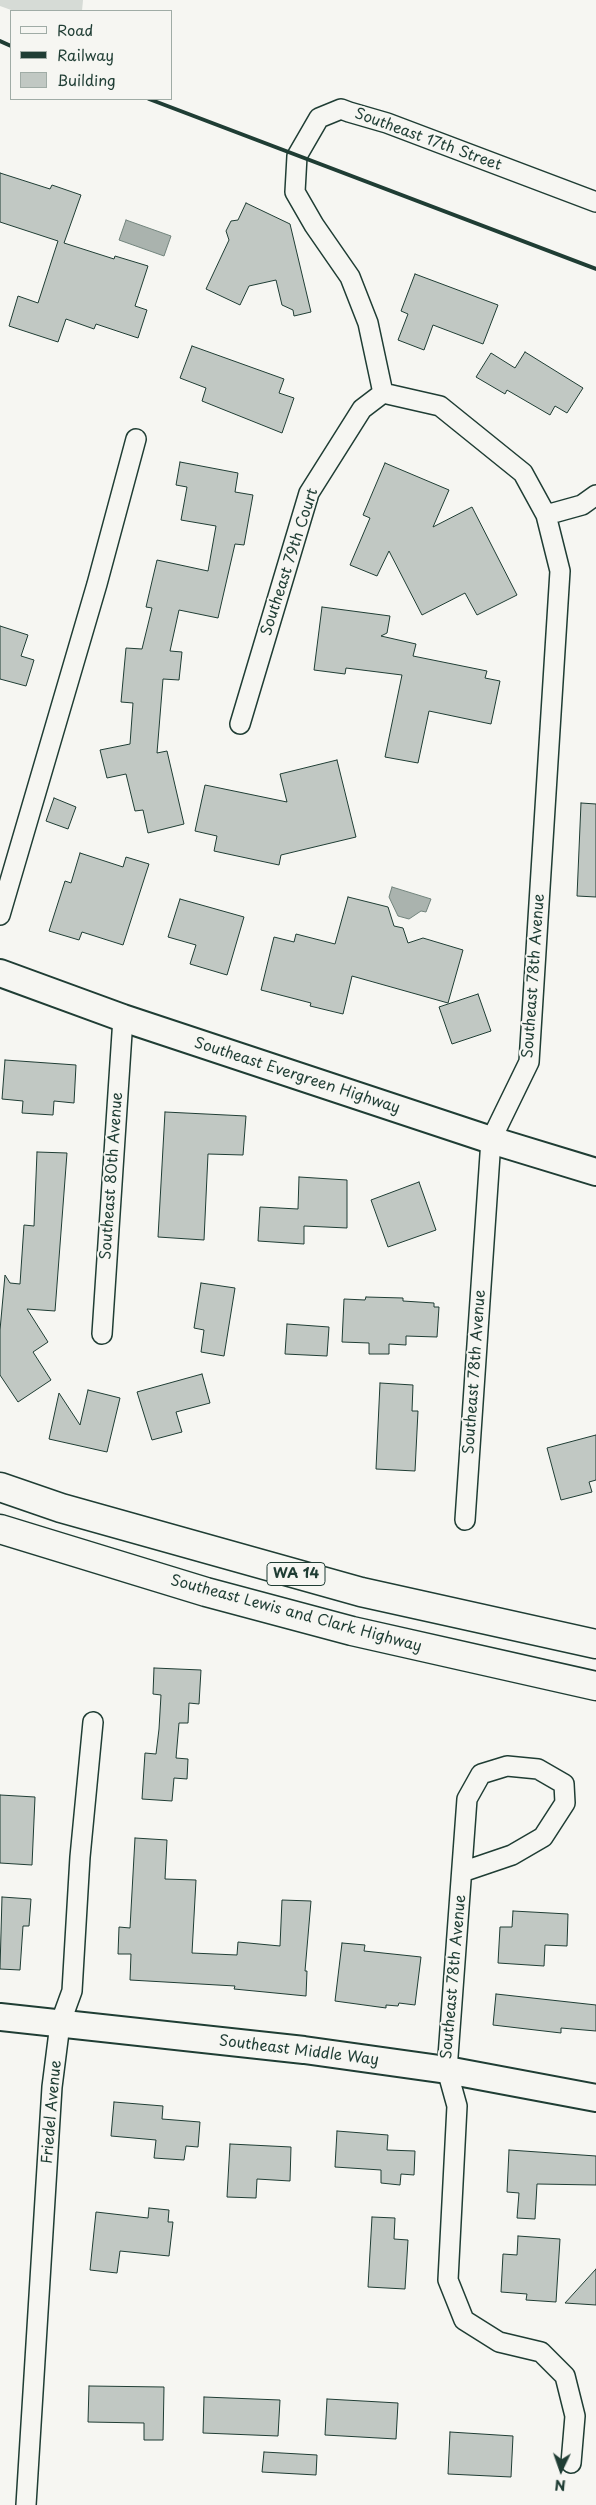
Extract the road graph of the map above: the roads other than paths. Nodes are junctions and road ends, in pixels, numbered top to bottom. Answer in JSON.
{"nodes":[{"id":1,"x":596,"y":202,"type":"edge"},
{"id":2,"x":383,"y":393,"type":"junction"},
{"id":3,"x":136,"y":439,"type":"dead end"},
{"id":4,"x":591,"y":502,"type":"edge"},
{"id":5,"x":546,"y":515,"type":"junction"},
{"id":6,"x":240,"y":724,"type":"dead end"},
{"id":7,"x":0,"y":916,"type":"edge"},
{"id":8,"x":0,"y":973,"type":"edge"},
{"id":9,"x":123,"y":1018,"type":"junction"},
{"id":10,"x":491,"y":1140,"type":"junction"},
{"id":11,"x":596,"y":1172,"type":"edge"},
{"id":12,"x":102,"y":1334,"type":"dead end"},
{"id":13,"x":0,"y":1487,"type":"edge"},
{"id":14,"x":465,"y":1520,"type":"dead end"},
{"id":15,"x":0,"y":1529,"type":"edge"},
{"id":16,"x":596,"y":1644,"type":"edge"},
{"id":17,"x":596,"y":1686,"type":"edge"},
{"id":18,"x":93,"y":1722,"type":"dead end"},
{"id":19,"x":462,"y":1872,"type":"junction"},
{"id":20,"x":0,"y":2017,"type":"edge"},
{"id":21,"x":60,"y":2024,"type":"junction"},
{"id":22,"x":447,"y":2070,"type":"junction"},
{"id":23,"x":596,"y":2098,"type":"edge"},
{"id":24,"x":571,"y":2463,"type":"dead end"},
{"id":25,"x":26,"y":2505,"type":"edge"}],
"edges":[{"from":1,"to":2,"type":"street","name":"Southeast 17th Street"},
{"from":2,"to":5,"type":"street"},
{"from":2,"to":6,"type":"street","name":"Southeast 79th Court"},
{"from":3,"to":7,"type":"street"},
{"from":4,"to":5,"type":"street"},
{"from":5,"to":10,"type":"street","name":"Southeast 78th Avenue"},
{"from":8,"to":9,"type":"street","name":"Southeast Evergreen Highway"},
{"from":9,"to":10,"type":"street","name":"Southeast Evergreen Highway"},
{"from":9,"to":12,"type":"street","name":"Southeast 80th Avenue"},
{"from":10,"to":11,"type":"street","name":"Southeast Evergreen Highway"},
{"from":10,"to":14,"type":"street","name":"Southeast 78th Avenue"},
{"from":13,"to":16,"type":"highway","number":"WA 14"},
{"from":15,"to":17,"type":"highway","name":"Southeast Lewis and Clark Highway","number":"WA 14"},
{"from":18,"to":21,"type":"street","name":"Friedel Avenue"},
{"from":19,"to":19,"type":"street","name":"Southeast 78th Avenue"},
{"from":19,"to":22,"type":"street","name":"Southeast 78th Avenue"},
{"from":20,"to":21,"type":"street","name":"Southeast Middle Way"},
{"from":21,"to":22,"type":"street","name":"Southeast Middle Way"},
{"from":21,"to":25,"type":"street","name":"Friedel Avenue"},
{"from":22,"to":23,"type":"street","name":"Southeast Middle Way"},
{"from":22,"to":24,"type":"street","name":"Southeast 78th Avenue"}]}
